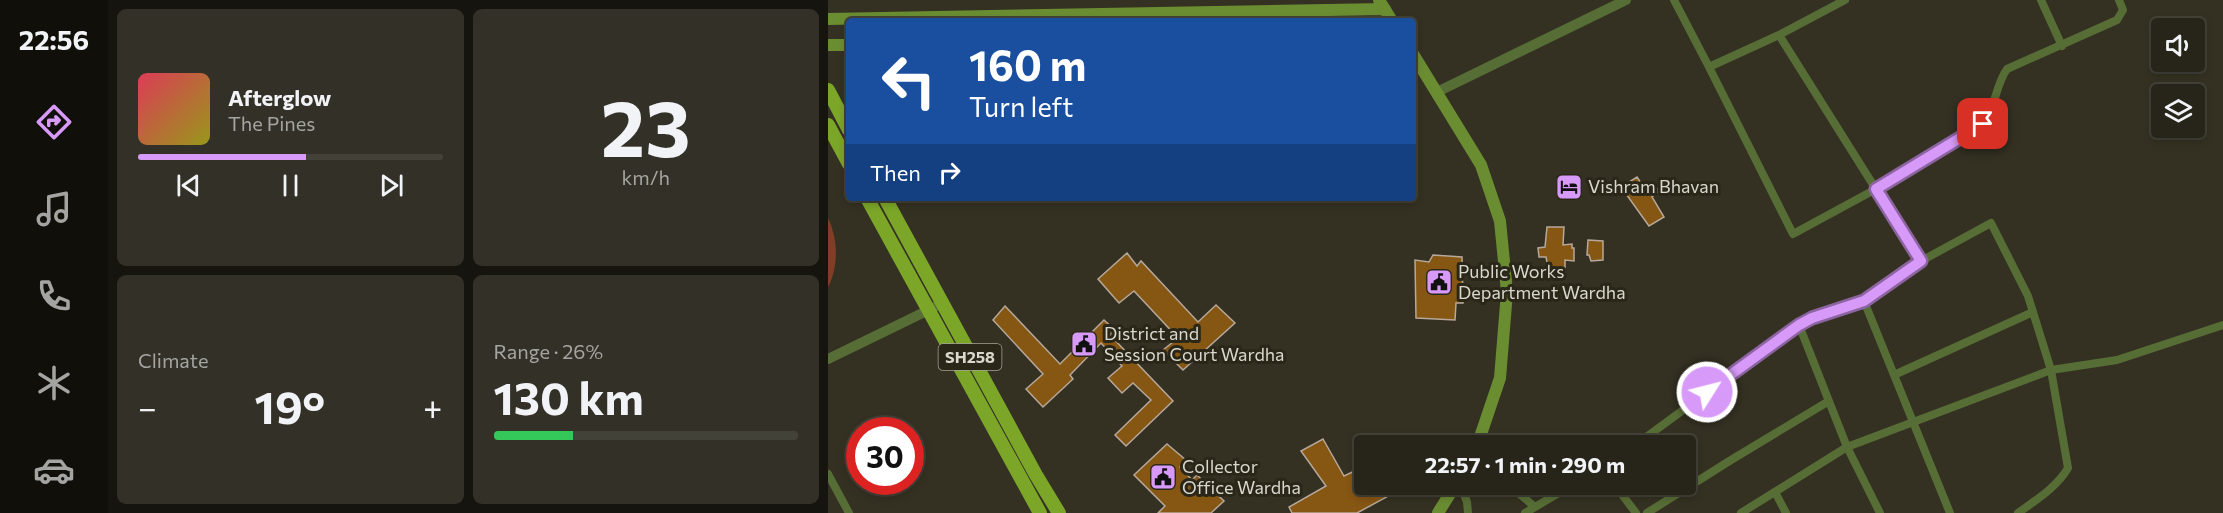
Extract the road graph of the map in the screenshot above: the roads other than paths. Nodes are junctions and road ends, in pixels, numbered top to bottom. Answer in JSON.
{"nodes":[{"id":1,"x":1626,"y":0,"type":"edge"},
{"id":2,"x":1674,"y":0,"type":"edge"},
{"id":3,"x":1845,"y":0,"type":"edge"},
{"id":4,"x":2041,"y":0,"type":"edge"},
{"id":5,"x":2119,"y":0,"type":"edge"},
{"id":6,"x":1382,"y":5,"type":"edge"},
{"id":7,"x":902,"y":18,"type":"edge"},
{"id":8,"x":1390,"y":18,"type":"edge"},
{"id":9,"x":828,"y":20,"type":"edge"},
{"id":10,"x":846,"y":20,"type":"edge"},
{"id":11,"x":1779,"y":35,"type":"junction"},
{"id":12,"x":828,"y":45,"type":"edge"},
{"id":13,"x":846,"y":45,"type":"edge"},
{"id":14,"x":2062,"y":46,"type":"junction"},
{"id":15,"x":1416,"y":59,"type":"edge"},
{"id":16,"x":1709,"y":67,"type":"junction"},
{"id":17,"x":828,"y":90,"type":"edge"},
{"id":18,"x":1437,"y":92,"type":"junction"},
{"id":19,"x":846,"y":124,"type":"edge"},
{"id":20,"x":828,"y":125,"type":"edge"},
{"id":21,"x":846,"y":158,"type":"edge"},
{"id":22,"x":1876,"y":189,"type":"junction"},
{"id":23,"x":869,"y":201,"type":"edge"},
{"id":24,"x":887,"y":201,"type":"edge"},
{"id":25,"x":1921,"y":261,"type":"junction"},
{"id":26,"x":1864,"y":301,"type":"junction"},
{"id":27,"x":941,"y":304,"type":"junction"},
{"id":28,"x":928,"y":311,"type":"junction"},
{"id":29,"x":2033,"y":312,"type":"junction"},
{"id":30,"x":1799,"y":325,"type":"junction"},
{"id":31,"x":2223,"y":325,"type":"edge"},
{"id":32,"x":828,"y":359,"type":"edge"},
{"id":33,"x":2051,"y":370,"type":"junction"},
{"id":34,"x":1894,"y":375,"type":"junction"},
{"id":35,"x":1829,"y":401,"type":"junction"},
{"id":36,"x":1912,"y":422,"type":"junction"},
{"id":37,"x":1481,"y":435,"type":"edge"},
{"id":38,"x":1649,"y":435,"type":"edge"},
{"id":39,"x":1847,"y":447,"type":"junction"},
{"id":40,"x":828,"y":474,"type":"edge"},
{"id":41,"x":1775,"y":492,"type":"junction"},
{"id":42,"x":1450,"y":495,"type":"edge"},
{"id":43,"x":1464,"y":495,"type":"edge"},
{"id":44,"x":1521,"y":495,"type":"edge"},
{"id":45,"x":1555,"y":495,"type":"edge"},
{"id":46,"x":1622,"y":495,"type":"edge"},
{"id":47,"x":1535,"y":507,"type":"junction"},
{"id":48,"x":849,"y":513,"type":"edge"},
{"id":49,"x":1040,"y":513,"type":"edge"},
{"id":50,"x":1059,"y":513,"type":"edge"},
{"id":51,"x":1438,"y":513,"type":"edge"},
{"id":52,"x":1468,"y":513,"type":"edge"},
{"id":53,"x":1525,"y":513,"type":"edge"},
{"id":54,"x":1636,"y":513,"type":"edge"},
{"id":55,"x":1647,"y":513,"type":"edge"},
{"id":56,"x":1741,"y":513,"type":"edge"},
{"id":57,"x":1786,"y":513,"type":"edge"},
{"id":58,"x":1880,"y":513,"type":"edge"},
{"id":59,"x":1950,"y":513,"type":"edge"},
{"id":60,"x":2018,"y":513,"type":"edge"}],
"edges":[{"from":1,"to":18,"type":"street"},
{"from":2,"to":16,"type":"street"},
{"from":3,"to":11,"type":"street"},
{"from":4,"to":14,"type":"street"},
{"from":5,"to":14,"type":"street"},
{"from":6,"to":7,"type":"main road"},
{"from":6,"to":8,"type":"main road"},
{"from":9,"to":10,"type":"main road"},
{"from":11,"to":16,"type":"street"},
{"from":11,"to":22,"type":"street"},
{"from":12,"to":13,"type":"main road"},
{"from":14,"to":22,"type":"street"},
{"from":15,"to":18,"type":"main road"},
{"from":16,"to":22,"type":"street"},
{"from":17,"to":19,"type":"main road"},
{"from":18,"to":37,"type":"main road"},
{"from":20,"to":21,"type":"main road"},
{"from":22,"to":25,"type":"street"},
{"from":23,"to":28,"type":"main road","number":"SH258"},
{"from":24,"to":27,"type":"main road","number":"SH258"},
{"from":25,"to":26,"type":"street"},
{"from":25,"to":29,"type":"street"},
{"from":26,"to":30,"type":"street"},
{"from":26,"to":34,"type":"street"},
{"from":27,"to":28,"type":"street"},
{"from":27,"to":50,"type":"main road","number":"SH258"},
{"from":28,"to":32,"type":"street"},
{"from":28,"to":49,"type":"main road","number":"SH258"},
{"from":29,"to":33,"type":"street"},
{"from":29,"to":34,"type":"street"},
{"from":30,"to":35,"type":"street"},
{"from":30,"to":38,"type":"street"},
{"from":31,"to":33,"type":"street"},
{"from":33,"to":36,"type":"street"},
{"from":33,"to":60,"type":"street"},
{"from":34,"to":36,"type":"street"},
{"from":35,"to":39,"type":"street"},
{"from":35,"to":55,"type":"street"},
{"from":36,"to":39,"type":"street"},
{"from":36,"to":59,"type":"street"},
{"from":39,"to":41,"type":"street"},
{"from":39,"to":58,"type":"street"},
{"from":40,"to":48,"type":"street"},
{"from":41,"to":56,"type":"street"},
{"from":41,"to":57,"type":"street"},
{"from":42,"to":51,"type":"main road"},
{"from":43,"to":52,"type":"street"},
{"from":44,"to":47,"type":"street"},
{"from":45,"to":47,"type":"street"},
{"from":46,"to":54,"type":"street"},
{"from":47,"to":53,"type":"street"}]}
